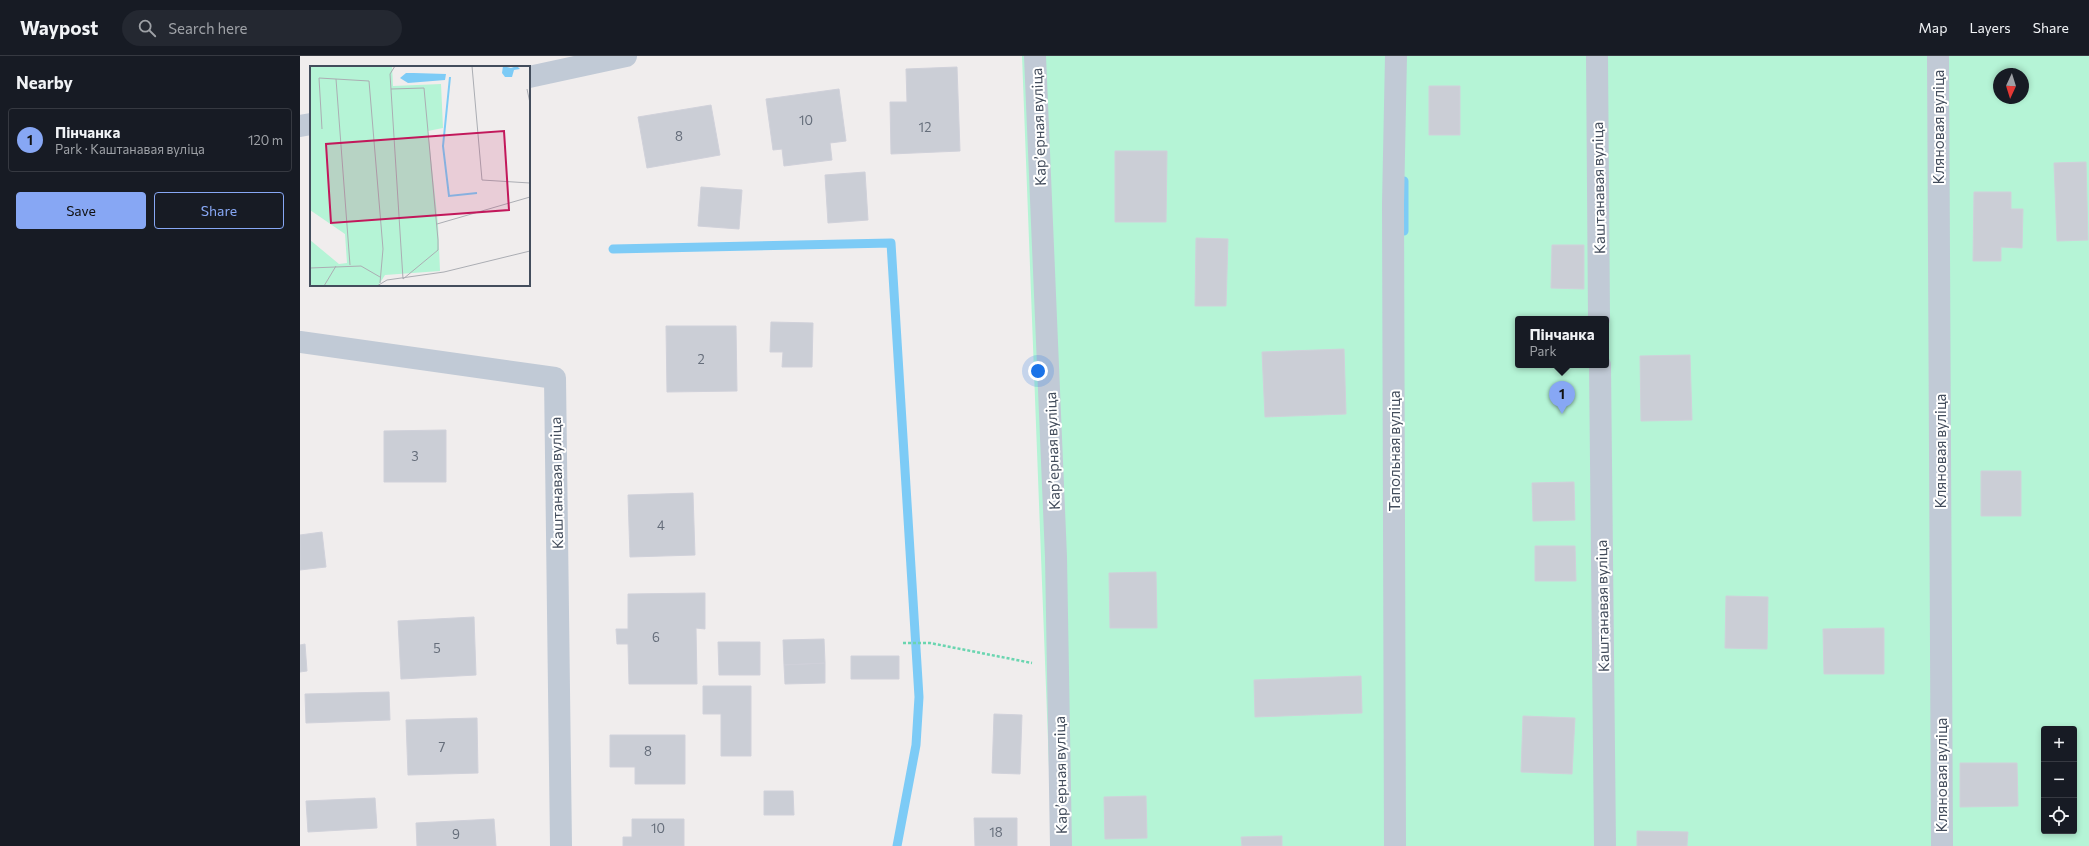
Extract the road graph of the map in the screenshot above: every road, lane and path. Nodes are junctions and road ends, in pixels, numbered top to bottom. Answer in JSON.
{"nodes":[{"id":1,"x":626,"y":56,"type":"edge"},
{"id":2,"x":1035,"y":56,"type":"edge"},
{"id":3,"x":1396,"y":56,"type":"edge"},
{"id":4,"x":1597,"y":56,"type":"edge"},
{"id":5,"x":1938,"y":56,"type":"edge"},
{"id":6,"x":530,"y":77,"type":"edge"},
{"id":7,"x":310,"y":124,"type":"edge"},
{"id":8,"x":300,"y":126,"type":"edge"},
{"id":9,"x":1600,"y":316,"type":"edge"},
{"id":10,"x":300,"y":342,"type":"edge"},
{"id":11,"x":1600,"y":368,"type":"edge"},
{"id":12,"x":903,"y":643,"type":"dead end"},
{"id":13,"x":1058,"y":668,"type":"junction"},
{"id":14,"x":561,"y":846,"type":"edge"},
{"id":15,"x":1061,"y":846,"type":"edge"},
{"id":16,"x":1395,"y":846,"type":"edge"},
{"id":17,"x":1605,"y":846,"type":"edge"},
{"id":18,"x":1942,"y":846,"type":"edge"}],
"edges":[{"from":1,"to":6,"type":"street"},
{"from":2,"to":13,"type":"street","name":"Карʼерная вуліца"},
{"from":3,"to":16,"type":"street","name":"Тапольная вуліца"},
{"from":4,"to":9,"type":"street","name":"Каштанавая вуліца"},
{"from":5,"to":18,"type":"street","name":"Кляновая вуліца"},
{"from":7,"to":8,"type":"street"},
{"from":10,"to":14,"type":"street","name":"Каштанавая вуліца"},
{"from":11,"to":17,"type":"street","name":"Каштанавая вуліца"},
{"from":12,"to":13,"type":"path"},
{"from":13,"to":15,"type":"street","name":"Карʼерная вуліца"}]}
